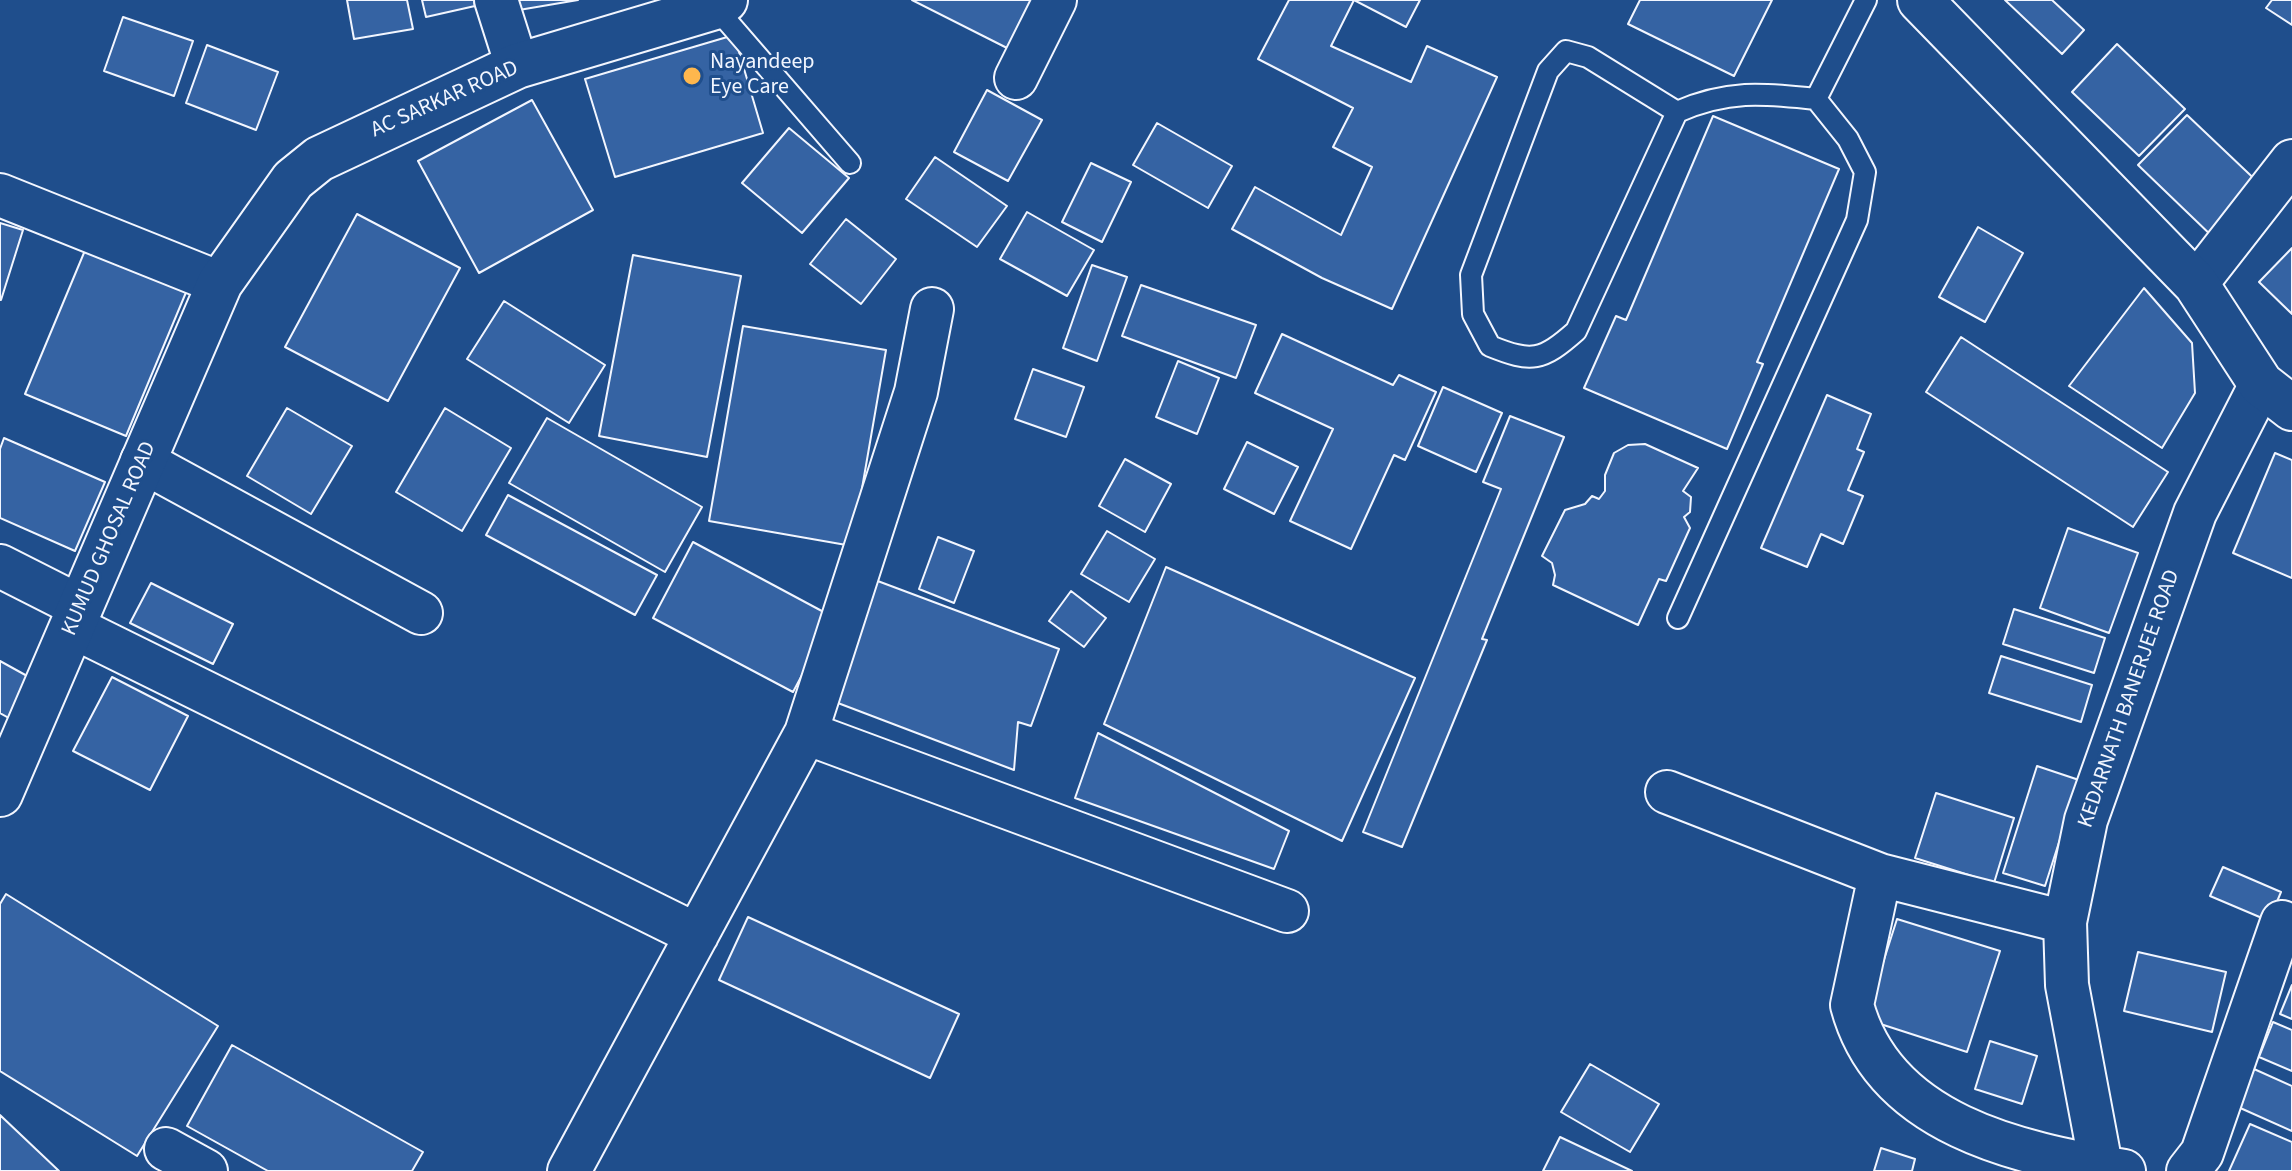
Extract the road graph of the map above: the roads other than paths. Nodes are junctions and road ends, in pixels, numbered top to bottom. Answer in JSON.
{"nodes":[{"id":1,"x":496,"y":0,"type":"edge"},
{"id":2,"x":1055,"y":0,"type":"edge"},
{"id":3,"x":1866,"y":0,"type":"edge"},
{"id":4,"x":720,"y":4,"type":"edge"},
{"id":5,"x":1941,"y":8,"type":"edge"},
{"id":6,"x":517,"y":66,"type":"junction"},
{"id":7,"x":1016,"y":78,"type":"dead end"},
{"id":8,"x":1816,"y":99,"type":"junction"},
{"id":9,"x":1677,"y":112,"type":"junction"},
{"id":10,"x":2292,"y":161,"type":"edge"},
{"id":11,"x":850,"y":163,"type":"dead end"},
{"id":12,"x":0,"y":195,"type":"edge"},
{"id":13,"x":220,"y":283,"type":"junction"},
{"id":14,"x":2196,"y":284,"type":"junction"},
{"id":15,"x":932,"y":309,"type":"dead end"},
{"id":16,"x":2277,"y":396,"type":"edge"},
{"id":17,"x":142,"y":461,"type":"junction"},
{"id":18,"x":0,"y":566,"type":"edge"},
{"id":19,"x":421,"y":613,"type":"dead end"},
{"id":20,"x":77,"y":617,"type":"junction"},
{"id":21,"x":1678,"y":618,"type":"dead end"},
{"id":22,"x":806,"y":733,"type":"junction"},
{"id":23,"x":1667,"y":792,"type":"dead end"},
{"id":24,"x":0,"y":794,"type":"edge"},
{"id":25,"x":1880,"y":875,"type":"junction"},
{"id":26,"x":1287,"y":911,"type":"dead end"},
{"id":27,"x":2065,"y":922,"type":"junction"},
{"id":28,"x":2282,"y":922,"type":"dead end"},
{"id":29,"x":697,"y":935,"type":"junction"},
{"id":30,"x":166,"y":1149,"type":"dead end"},
{"id":31,"x":2109,"y":1170,"type":"edge"},
{"id":32,"x":206,"y":1171,"type":"edge"},
{"id":33,"x":569,"y":1171,"type":"edge"},
{"id":34,"x":2188,"y":1171,"type":"edge"}],
"edges":[{"from":1,"to":6,"type":"street"},
{"from":2,"to":7,"type":"street"},
{"from":3,"to":8,"type":"lane"},
{"from":4,"to":6,"type":"street","name":"AC SARKAR ROAD"},
{"from":4,"to":11,"type":"lane"},
{"from":5,"to":14,"type":"street"},
{"from":6,"to":13,"type":"street","name":"AC SARKAR ROAD"},
{"from":8,"to":9,"type":"lane"},
{"from":8,"to":21,"type":"lane"},
{"from":9,"to":9,"type":"lane"},
{"from":10,"to":14,"type":"street"},
{"from":12,"to":13,"type":"street"},
{"from":13,"to":17,"type":"street","name":"KUMUD GHOSAL ROAD"},
{"from":14,"to":16,"type":"street"},
{"from":15,"to":22,"type":"street"},
{"from":16,"to":27,"type":"street","name":"KEDARNATH BANERJEE ROAD"},
{"from":17,"to":19,"type":"street"},
{"from":17,"to":20,"type":"street","name":"KUMUD GHOSAL ROAD"},
{"from":18,"to":20,"type":"street"},
{"from":20,"to":24,"type":"street","name":"KUMUD GHOSAL ROAD"},
{"from":20,"to":29,"type":"street"},
{"from":22,"to":26,"type":"street"},
{"from":22,"to":29,"type":"street"},
{"from":23,"to":25,"type":"street"},
{"from":25,"to":27,"type":"street"},
{"from":25,"to":31,"type":"street"},
{"from":27,"to":31,"type":"street","name":"KEDARNATH BANERJEE ROAD"},
{"from":28,"to":34,"type":"street"},
{"from":29,"to":33,"type":"street"},
{"from":30,"to":32,"type":"street"}]}
